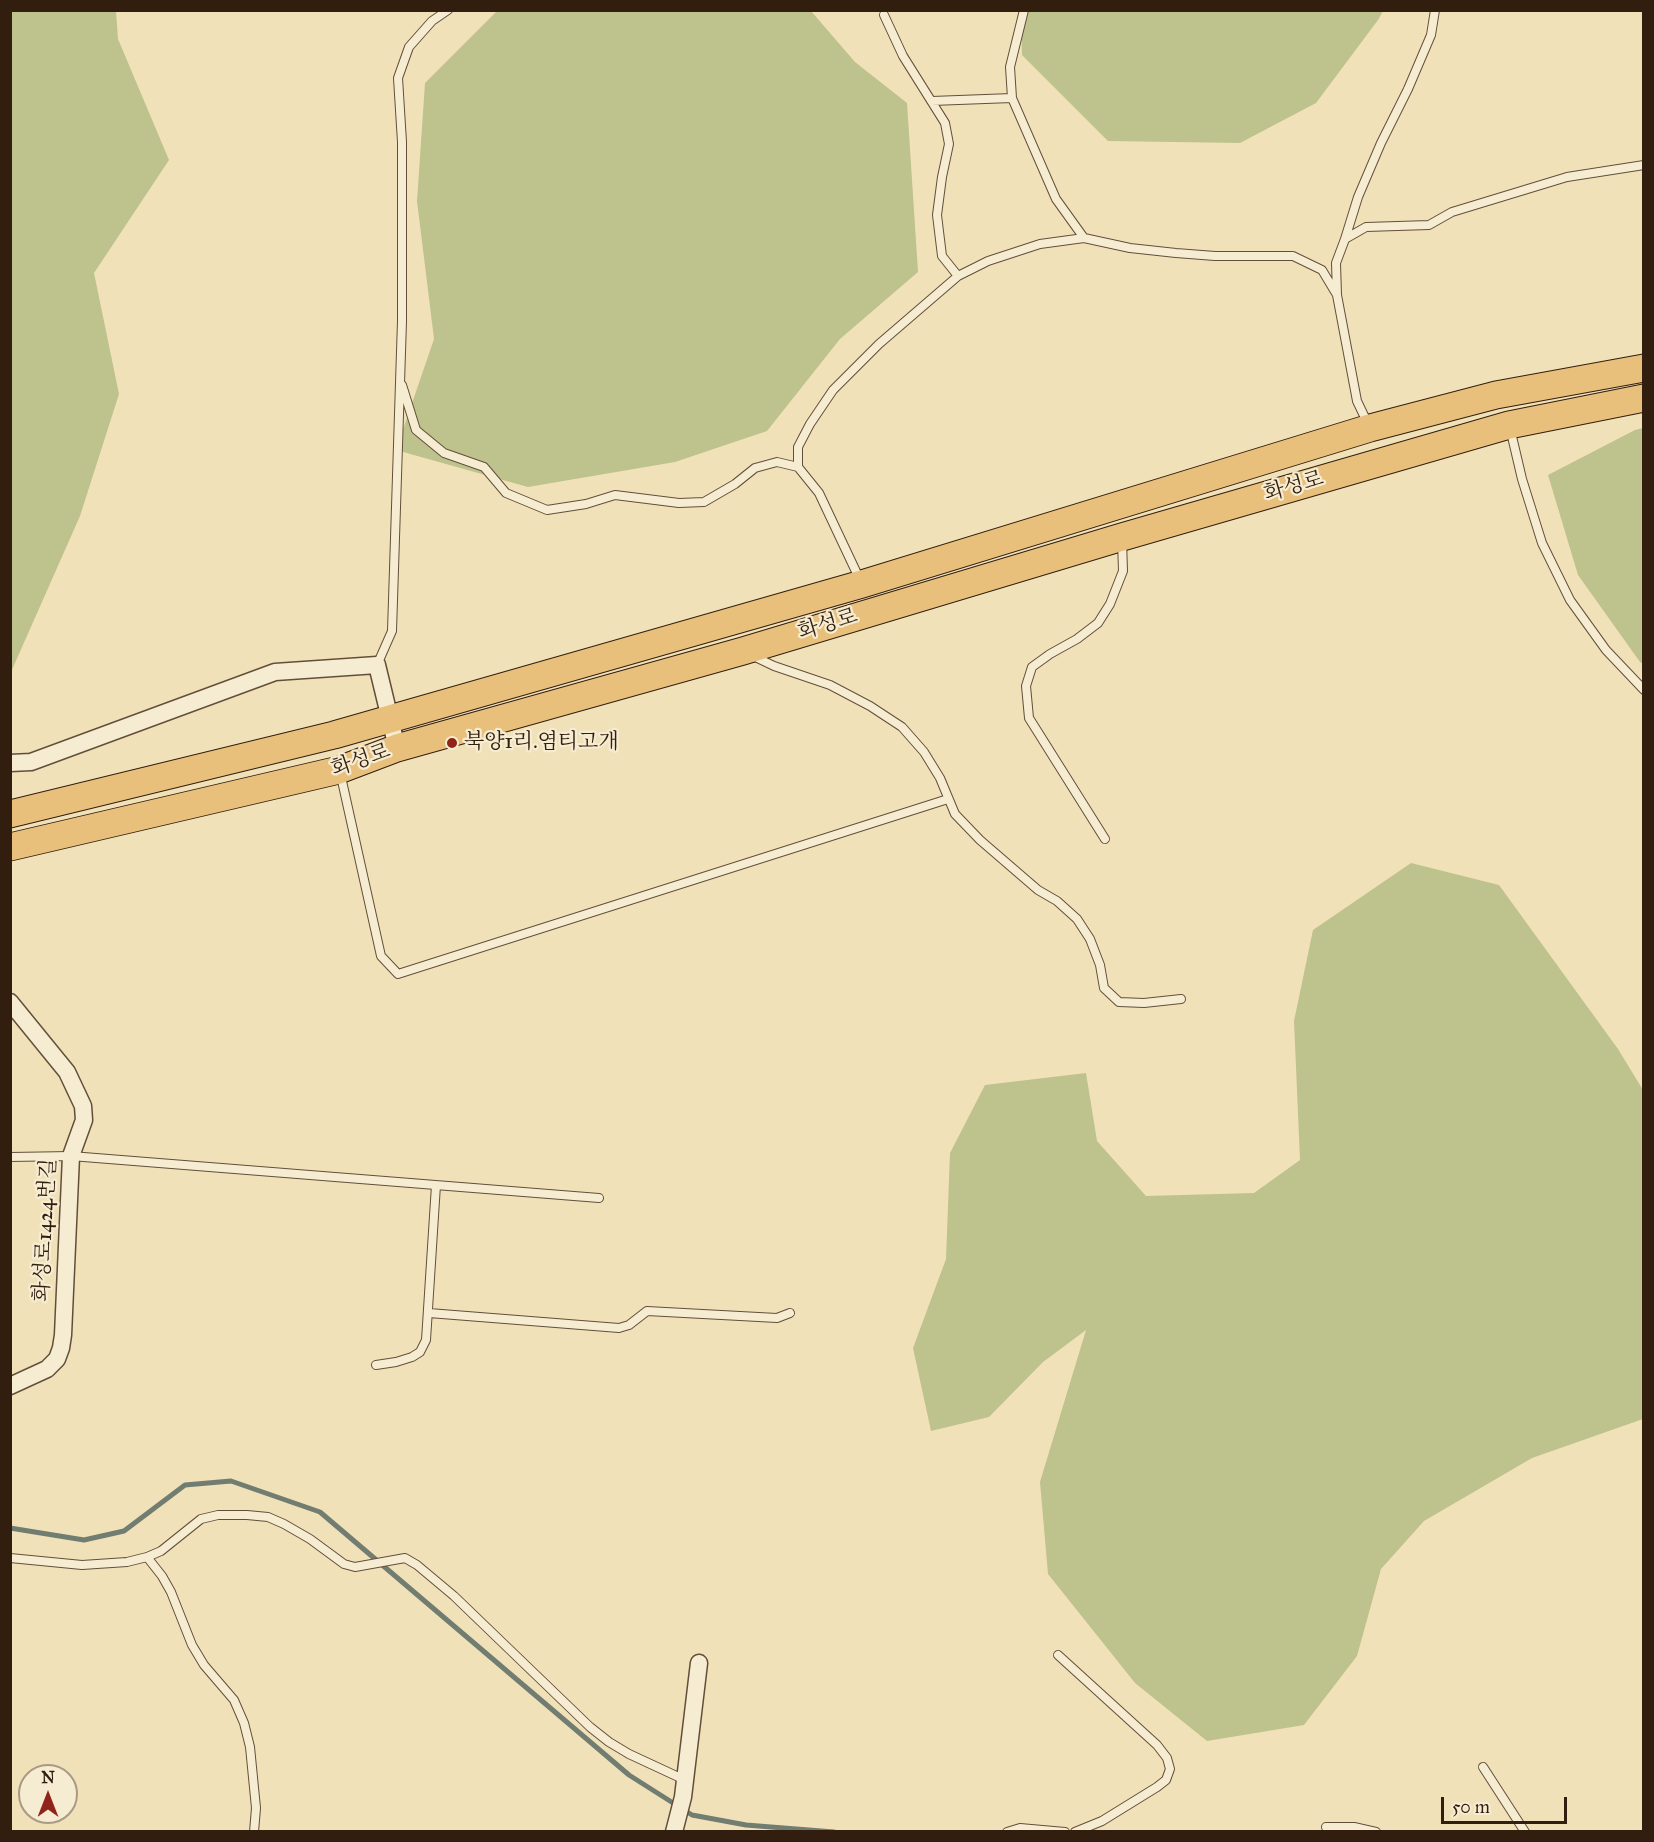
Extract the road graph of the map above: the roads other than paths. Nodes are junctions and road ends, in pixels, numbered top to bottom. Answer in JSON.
{"nodes":[{"id":1,"x":448,"y":10,"type":"edge"},
{"id":2,"x":1024,"y":10,"type":"edge"},
{"id":3,"x":1435,"y":10,"type":"edge"},
{"id":4,"x":884,"y":15,"type":"dead end"},
{"id":5,"x":1012,"y":98,"type":"junction"},
{"id":6,"x":932,"y":101,"type":"junction"},
{"id":7,"x":1644,"y":165,"type":"edge"},
{"id":8,"x":1084,"y":238,"type":"junction"},
{"id":9,"x":1345,"y":239,"type":"junction"},
{"id":10,"x":958,"y":276,"type":"junction"},
{"id":11,"x":1337,"y":295,"type":"junction"},
{"id":12,"x":1644,"y":368,"type":"edge"},
{"id":13,"x":400,"y":378,"type":"junction"},
{"id":14,"x":1644,"y":398,"type":"edge"},
{"id":15,"x":1509,"y":425,"type":"junction"},
{"id":16,"x":1370,"y":428,"type":"junction"},
{"id":17,"x":798,"y":467,"type":"junction"},
{"id":18,"x":1122,"y":537,"type":"junction"},
{"id":19,"x":862,"y":584,"type":"junction"},
{"id":20,"x":743,"y":651,"type":"junction"},
{"id":21,"x":376,"y":665,"type":"junction"},
{"id":22,"x":1644,"y":690,"type":"edge"},
{"id":23,"x":390,"y":718,"type":"junction"},
{"id":24,"x":397,"y":748,"type":"junction"},
{"id":25,"x":10,"y":763,"type":"edge"},
{"id":26,"x":339,"y":770,"type":"junction"},
{"id":27,"x":948,"y":799,"type":"junction"},
{"id":28,"x":10,"y":814,"type":"edge"},
{"id":29,"x":1106,"y":839,"type":"dead end"},
{"id":30,"x":10,"y":847,"type":"edge"},
{"id":31,"x":1181,"y":999,"type":"dead end"},
{"id":32,"x":10,"y":1002,"type":"edge"},
{"id":33,"x":71,"y":1156,"type":"junction"},
{"id":34,"x":10,"y":1157,"type":"edge"},
{"id":35,"x":435,"y":1185,"type":"junction"},
{"id":36,"x":599,"y":1198,"type":"dead end"},
{"id":37,"x":429,"y":1313,"type":"junction"},
{"id":38,"x":790,"y":1313,"type":"dead end"},
{"id":39,"x":376,"y":1365,"type":"dead end"},
{"id":40,"x":10,"y":1386,"type":"edge"},
{"id":41,"x":147,"y":1557,"type":"junction"},
{"id":42,"x":10,"y":1558,"type":"edge"},
{"id":43,"x":1058,"y":1655,"type":"dead end"},
{"id":44,"x":699,"y":1663,"type":"dead end"},
{"id":45,"x":1484,"y":1767,"type":"dead end"},
{"id":46,"x":684,"y":1789,"type":"junction"},
{"id":47,"x":1326,"y":1827,"type":"dead end"},
{"id":48,"x":254,"y":1832,"type":"edge"},
{"id":49,"x":674,"y":1832,"type":"edge"},
{"id":50,"x":1007,"y":1832,"type":"edge"},
{"id":51,"x":1065,"y":1832,"type":"edge"},
{"id":52,"x":1075,"y":1832,"type":"edge"},
{"id":53,"x":1376,"y":1832,"type":"edge"},
{"id":54,"x":1525,"y":1832,"type":"edge"}],
"edges":[{"from":1,"to":13,"type":"lane"},
{"from":2,"to":5,"type":"lane"},
{"from":3,"to":9,"type":"lane"},
{"from":4,"to":6,"type":"lane"},
{"from":5,"to":6,"type":"lane"},
{"from":5,"to":8,"type":"lane"},
{"from":6,"to":10,"type":"lane"},
{"from":7,"to":9,"type":"lane"},
{"from":8,"to":10,"type":"lane"},
{"from":8,"to":11,"type":"lane"},
{"from":9,"to":11,"type":"lane"},
{"from":10,"to":17,"type":"lane"},
{"from":11,"to":16,"type":"lane"},
{"from":12,"to":16,"type":"main road","name":"화성로"},
{"from":13,"to":17,"type":"lane"},
{"from":13,"to":21,"type":"lane"},
{"from":14,"to":15,"type":"main road","name":"화성로"},
{"from":15,"to":18,"type":"main road","name":"화성로"},
{"from":15,"to":22,"type":"lane"},
{"from":16,"to":19,"type":"main road","name":"화성로"},
{"from":17,"to":19,"type":"lane"},
{"from":18,"to":20,"type":"main road","name":"화성로"},
{"from":18,"to":29,"type":"lane"},
{"from":19,"to":23,"type":"main road","name":"화성로"},
{"from":20,"to":24,"type":"main road","name":"화성로"},
{"from":20,"to":27,"type":"lane"},
{"from":21,"to":23,"type":"street"},
{"from":21,"to":25,"type":"street"},
{"from":23,"to":24,"type":"street"},
{"from":23,"to":28,"type":"main road","name":"화성로"},
{"from":24,"to":26,"type":"main road","name":"화성로"},
{"from":26,"to":27,"type":"lane"},
{"from":26,"to":30,"type":"main road","name":"화성로"},
{"from":27,"to":31,"type":"lane"},
{"from":32,"to":33,"type":"street","name":"화성로1424번길"},
{"from":33,"to":34,"type":"lane"},
{"from":33,"to":35,"type":"lane"},
{"from":33,"to":40,"type":"street","name":"화성로1424번길"},
{"from":35,"to":36,"type":"lane"},
{"from":35,"to":37,"type":"lane"},
{"from":37,"to":38,"type":"lane"},
{"from":37,"to":39,"type":"lane"},
{"from":41,"to":42,"type":"lane"},
{"from":41,"to":46,"type":"lane"},
{"from":41,"to":48,"type":"lane"},
{"from":43,"to":52,"type":"lane"},
{"from":44,"to":46,"type":"street"},
{"from":45,"to":54,"type":"lane"},
{"from":46,"to":49,"type":"street"},
{"from":47,"to":53,"type":"lane"},
{"from":50,"to":51,"type":"lane"}]}
